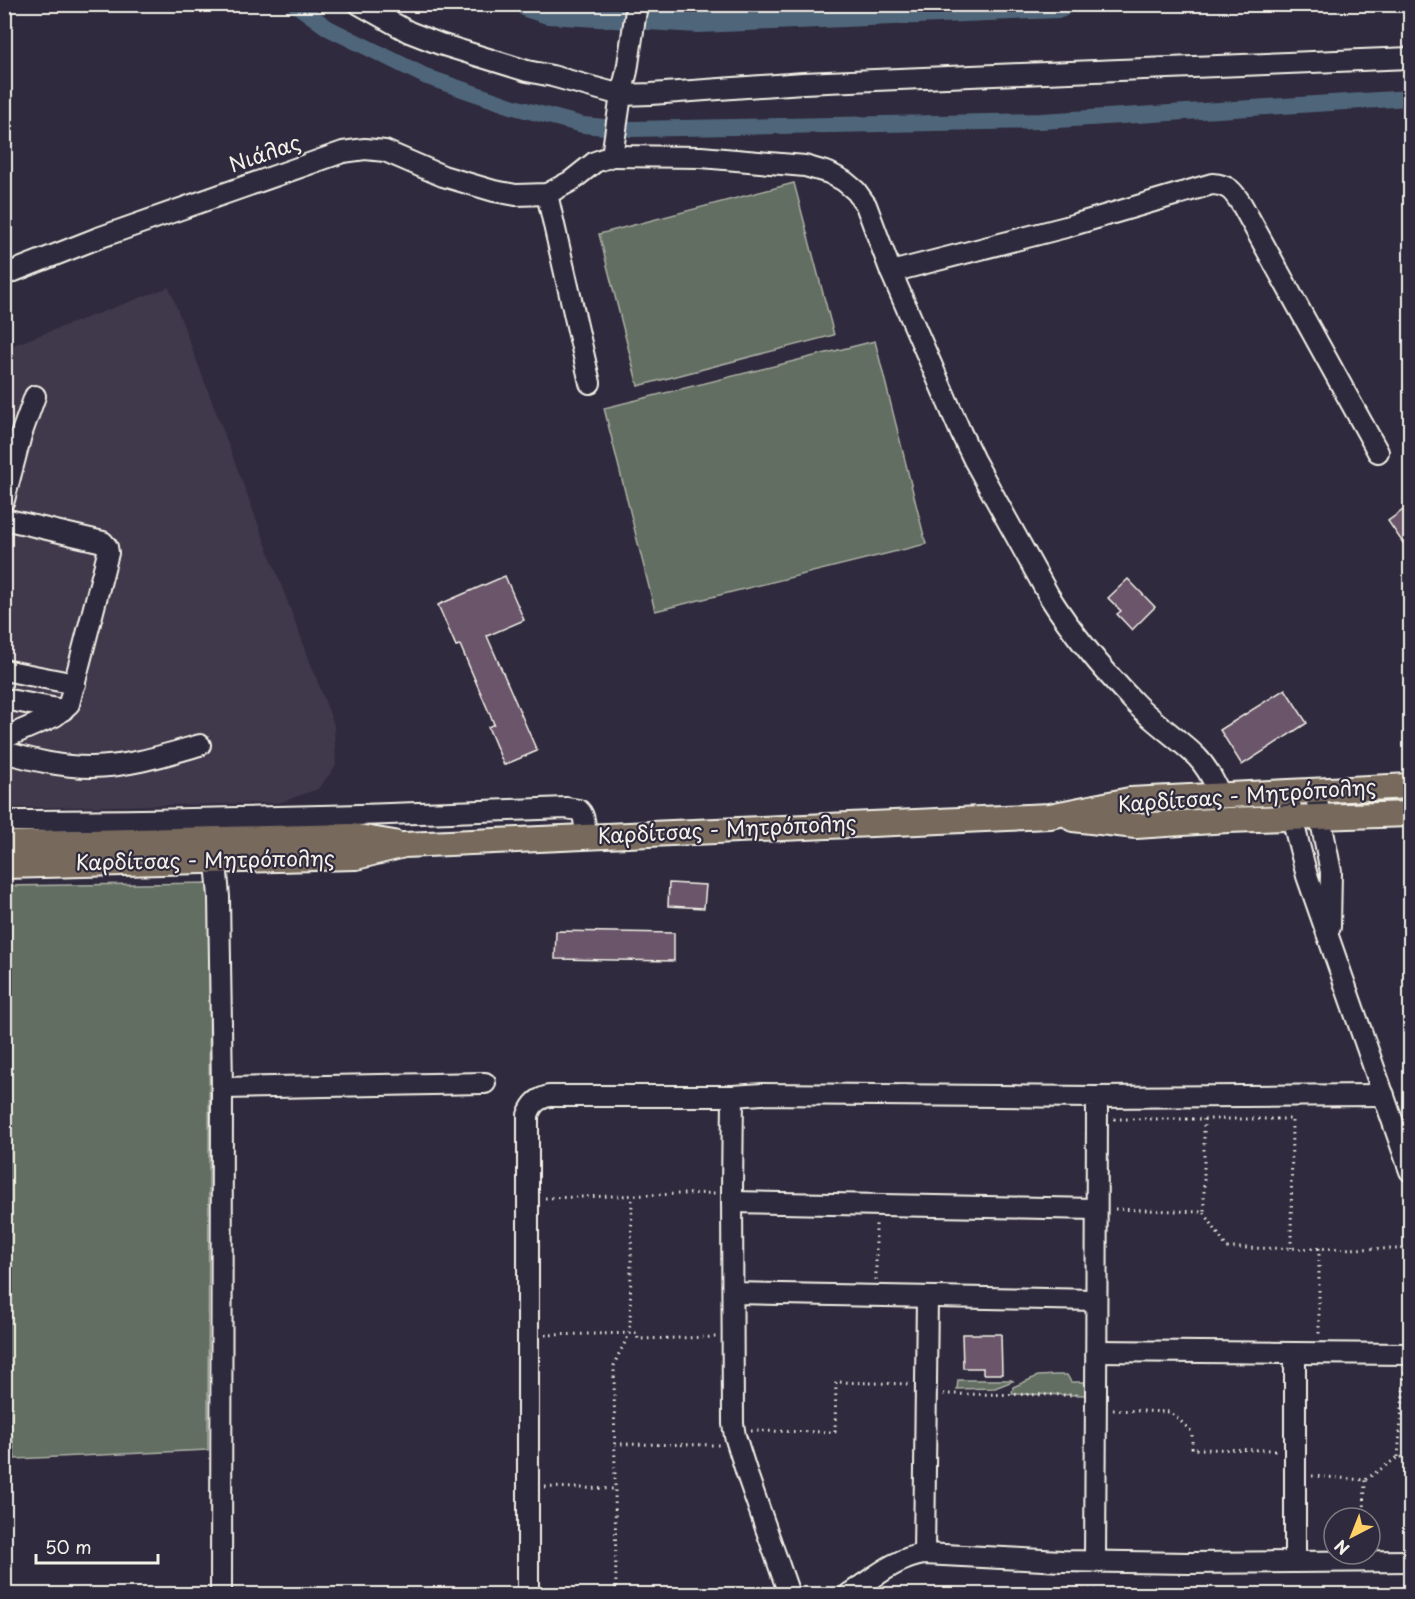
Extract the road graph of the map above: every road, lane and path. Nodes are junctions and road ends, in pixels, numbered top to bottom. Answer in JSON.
{"nodes":[{"id":1,"x":359,"y":4,"type":"edge"},
{"id":2,"x":637,"y":4,"type":"edge"},
{"id":3,"x":1410,"y":58,"type":"edge"},
{"id":4,"x":621,"y":94,"type":"junction"},
{"id":5,"x":612,"y":156,"type":"junction"},
{"id":6,"x":547,"y":194,"type":"junction"},
{"id":7,"x":891,"y":272,"type":"junction"},
{"id":8,"x":4,"y":275,"type":"edge"},
{"id":9,"x":590,"y":383,"type":"dead end"},
{"id":10,"x":35,"y":396,"type":"dead end"},
{"id":11,"x":1378,"y":452,"type":"dead end"},
{"id":12,"x":4,"y":500,"type":"edge"},
{"id":13,"x":4,"y":519,"type":"edge"},
{"id":14,"x":4,"y":670,"type":"edge"},
{"id":15,"x":75,"y":684,"type":"junction"},
{"id":16,"x":4,"y":699,"type":"edge"},
{"id":17,"x":63,"y":710,"type":"junction"},
{"id":18,"x":4,"y":738,"type":"edge"},
{"id":19,"x":200,"y":745,"type":"dead end"},
{"id":20,"x":4,"y":752,"type":"edge"},
{"id":21,"x":1410,"y":786,"type":"edge"},
{"id":22,"x":1315,"y":791,"type":"junction"},
{"id":23,"x":1288,"y":794,"type":"junction"},
{"id":24,"x":1221,"y":796,"type":"junction"},
{"id":25,"x":1410,"y":814,"type":"edge"},
{"id":26,"x":1050,"y":816,"type":"junction"},
{"id":27,"x":1292,"y":818,"type":"junction"},
{"id":28,"x":1321,"y":818,"type":"junction"},
{"id":29,"x":4,"y":821,"type":"edge"},
{"id":30,"x":585,"y":837,"type":"junction"},
{"id":31,"x":136,"y":841,"type":"junction"},
{"id":32,"x":108,"y":842,"type":"junction"},
{"id":33,"x":4,"y":844,"type":"edge"},
{"id":34,"x":404,"y":845,"type":"junction"},
{"id":35,"x":216,"y":861,"type":"junction"},
{"id":36,"x":4,"y":866,"type":"edge"},
{"id":37,"x":1330,"y":939,"type":"junction"},
{"id":38,"x":485,"y":1083,"type":"dead end"},
{"id":39,"x":222,"y":1088,"type":"junction"},
{"id":40,"x":1384,"y":1095,"type":"junction"},
{"id":41,"x":733,"y":1096,"type":"junction"},
{"id":42,"x":1097,"y":1097,"type":"junction"},
{"id":43,"x":1097,"y":1119,"type":"junction"},
{"id":44,"x":1204,"y":1119,"type":"junction"},
{"id":45,"x":1410,"y":1171,"type":"edge"},
{"id":46,"x":632,"y":1196,"type":"junction"},
{"id":47,"x":732,"y":1197,"type":"junction"},
{"id":48,"x":529,"y":1198,"type":"junction"},
{"id":49,"x":877,"y":1205,"type":"junction"},
{"id":50,"x":1096,"y":1209,"type":"junction"},
{"id":51,"x":1204,"y":1212,"type":"junction"},
{"id":52,"x":1291,"y":1248,"type":"junction"},
{"id":53,"x":1319,"y":1248,"type":"junction"},
{"id":54,"x":1410,"y":1249,"type":"edge"},
{"id":55,"x":733,"y":1293,"type":"junction"},
{"id":56,"x":875,"y":1296,"type":"junction"},
{"id":57,"x":927,"y":1297,"type":"junction"},
{"id":58,"x":1096,"y":1300,"type":"junction"},
{"id":59,"x":630,"y":1333,"type":"junction"},
{"id":60,"x":528,"y":1336,"type":"junction"},
{"id":61,"x":733,"y":1336,"type":"junction"},
{"id":62,"x":1097,"y":1351,"type":"junction"},
{"id":63,"x":1295,"y":1353,"type":"junction"},
{"id":64,"x":1319,"y":1353,"type":"junction"},
{"id":65,"x":1409,"y":1353,"type":"edge"},
{"id":66,"x":926,"y":1389,"type":"junction"},
{"id":67,"x":1096,"y":1402,"type":"junction"},
{"id":68,"x":736,"y":1438,"type":"junction"},
{"id":69,"x":615,"y":1444,"type":"junction"},
{"id":70,"x":1295,"y":1450,"type":"junction"},
{"id":71,"x":1398,"y":1457,"type":"junction"},
{"id":72,"x":1410,"y":1458,"type":"edge"},
{"id":73,"x":1295,"y":1474,"type":"junction"},
{"id":74,"x":1365,"y":1480,"type":"junction"},
{"id":75,"x":528,"y":1487,"type":"junction"},
{"id":76,"x":615,"y":1489,"type":"junction"},
{"id":77,"x":1364,"y":1506,"type":"edge"},
{"id":78,"x":924,"y":1554,"type":"junction"},
{"id":79,"x":1095,"y":1561,"type":"junction"},
{"id":80,"x":1410,"y":1561,"type":"edge"},
{"id":81,"x":1295,"y":1562,"type":"junction"},
{"id":82,"x":1410,"y":1593,"type":"edge"},
{"id":83,"x":221,"y":1594,"type":"edge"},
{"id":84,"x":528,"y":1594,"type":"edge"},
{"id":85,"x":616,"y":1594,"type":"edge"},
{"id":86,"x":789,"y":1594,"type":"edge"},
{"id":87,"x":849,"y":1594,"type":"edge"},
{"id":88,"x":945,"y":1594,"type":"edge"}],
"edges":[{"from":1,"to":4,"type":"street"},
{"from":2,"to":4,"type":"street"},
{"from":3,"to":4,"type":"street"},
{"from":4,"to":5,"type":"street"},
{"from":5,"to":6,"type":"street"},
{"from":5,"to":7,"type":"street"},
{"from":6,"to":8,"type":"street","name":"Νιάλας"},
{"from":6,"to":9,"type":"street"},
{"from":7,"to":11,"type":"street"},
{"from":7,"to":24,"type":"street"},
{"from":10,"to":12,"type":"street"},
{"from":13,"to":15,"type":"street"},
{"from":14,"to":15,"type":"street"},
{"from":15,"to":17,"type":"street"},
{"from":16,"to":17,"type":"street"},
{"from":17,"to":18,"type":"street"},
{"from":19,"to":20,"type":"street"},
{"from":21,"to":22,"type":"main road","name":"Καρδίτσας - Μητρόπολης"},
{"from":22,"to":23,"type":"main road","name":"Καρδίτσας - Μητρόπολης"},
{"from":22,"to":28,"type":"street"},
{"from":23,"to":24,"type":"main road","name":"Καρδίτσας - Μητρόπολης"},
{"from":23,"to":27,"type":"street"},
{"from":24,"to":26,"type":"main road","name":"Καρδίτσας - Μητρόπολης"},
{"from":25,"to":28,"type":"main road","name":"Καρδίτσας - Μητρόπολης"},
{"from":26,"to":27,"type":"main road","name":"Καρδίτσας - Μητρόπολης"},
{"from":26,"to":30,"type":"main road","name":"Καρδίτσας - Μητρόπολης"},
{"from":27,"to":28,"type":"main road","name":"Καρδίτσας - Μητρόπολης"},
{"from":27,"to":37,"type":"street"},
{"from":28,"to":37,"type":"street"},
{"from":29,"to":32,"type":"street"},
{"from":30,"to":31,"type":"street"},
{"from":30,"to":34,"type":"main road","name":"Καρδίτσας - Μητρόπολης"},
{"from":31,"to":32,"type":"main road","name":"Καρδίτσας - Μητρόπολης"},
{"from":31,"to":34,"type":"main road","name":"Καρδίτσας - Μητρόπολης"},
{"from":31,"to":35,"type":"main road","name":"Καρδίτσας - Μητρόπολης"},
{"from":32,"to":33,"type":"main road","name":"Καρδίτσας - Μητρόπολης"},
{"from":32,"to":36,"type":"main road","name":"Καρδίτσας - Μητρόπολης"},
{"from":34,"to":35,"type":"main road","name":"Καρδίτσας - Μητρόπολης"},
{"from":35,"to":39,"type":"street"},
{"from":37,"to":40,"type":"street"},
{"from":38,"to":39,"type":"street"},
{"from":39,"to":83,"type":"street"},
{"from":40,"to":42,"type":"street"},
{"from":40,"to":45,"type":"street"},
{"from":41,"to":42,"type":"street"},
{"from":41,"to":47,"type":"street"},
{"from":41,"to":48,"type":"street"},
{"from":42,"to":43,"type":"street"},
{"from":43,"to":44,"type":"path"},
{"from":43,"to":50,"type":"street"},
{"from":44,"to":51,"type":"path"},
{"from":44,"to":52,"type":"path"},
{"from":46,"to":47,"type":"path"},
{"from":46,"to":48,"type":"path"},
{"from":46,"to":59,"type":"path"},
{"from":47,"to":49,"type":"street"},
{"from":47,"to":55,"type":"street"},
{"from":48,"to":60,"type":"street"},
{"from":49,"to":50,"type":"street"},
{"from":49,"to":56,"type":"path"},
{"from":50,"to":51,"type":"path"},
{"from":50,"to":58,"type":"street"},
{"from":51,"to":52,"type":"path"},
{"from":52,"to":53,"type":"path"},
{"from":53,"to":54,"type":"path"},
{"from":53,"to":64,"type":"path"},
{"from":55,"to":56,"type":"street"},
{"from":55,"to":61,"type":"street"},
{"from":56,"to":57,"type":"street"},
{"from":57,"to":58,"type":"street"},
{"from":57,"to":66,"type":"street"},
{"from":58,"to":62,"type":"street"},
{"from":59,"to":60,"type":"path"},
{"from":59,"to":61,"type":"path"},
{"from":59,"to":69,"type":"path"},
{"from":60,"to":75,"type":"street"},
{"from":61,"to":68,"type":"street"},
{"from":62,"to":63,"type":"street"},
{"from":62,"to":67,"type":"street"},
{"from":63,"to":64,"type":"street"},
{"from":63,"to":70,"type":"street"},
{"from":64,"to":65,"type":"street"},
{"from":65,"to":71,"type":"path"},
{"from":66,"to":67,"type":"path"},
{"from":66,"to":68,"type":"path"},
{"from":66,"to":78,"type":"street"},
{"from":67,"to":70,"type":"path"},
{"from":67,"to":79,"type":"street"},
{"from":68,"to":69,"type":"path"},
{"from":68,"to":86,"type":"street"},
{"from":69,"to":76,"type":"path"},
{"from":70,"to":73,"type":"street"},
{"from":71,"to":72,"type":"path"},
{"from":71,"to":74,"type":"path"},
{"from":73,"to":74,"type":"path"},
{"from":73,"to":81,"type":"street"},
{"from":74,"to":77,"type":"path"},
{"from":75,"to":76,"type":"path"},
{"from":75,"to":84,"type":"street"},
{"from":76,"to":85,"type":"path"},
{"from":78,"to":79,"type":"street"},
{"from":78,"to":87,"type":"street"},
{"from":79,"to":81,"type":"street"},
{"from":80,"to":81,"type":"street"},
{"from":82,"to":88,"type":"path"}]}
